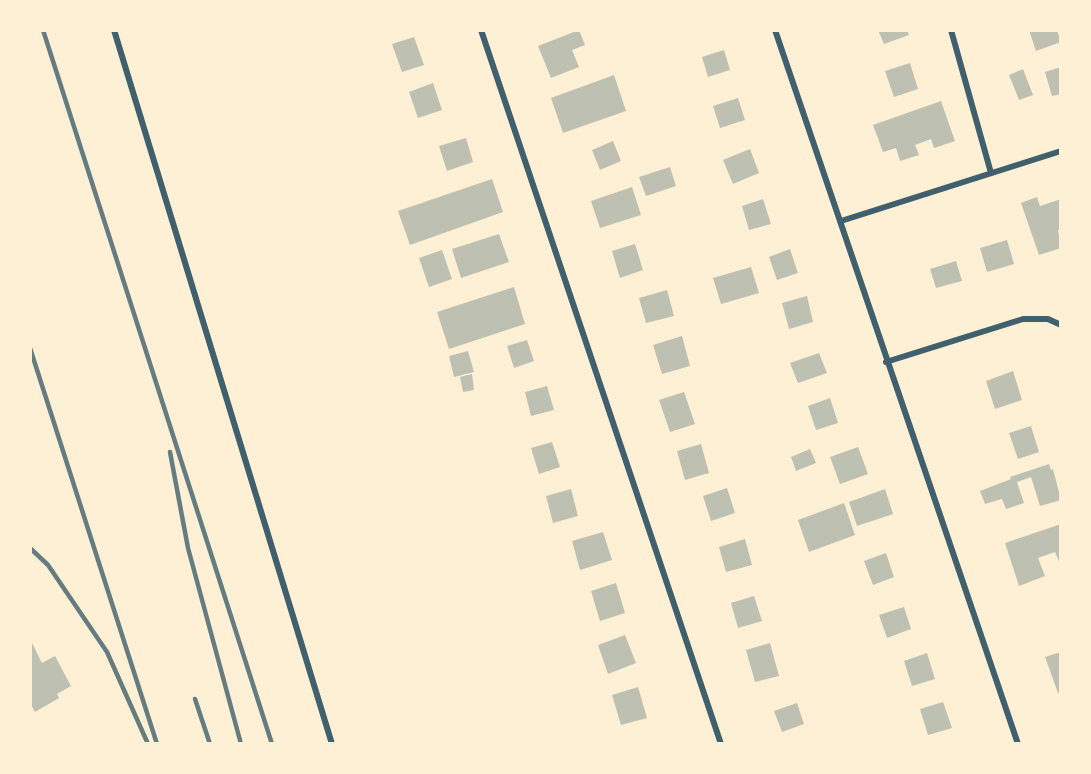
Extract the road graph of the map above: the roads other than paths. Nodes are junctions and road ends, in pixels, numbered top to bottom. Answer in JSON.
{"nodes":[{"id":1,"x":114,"y":30,"type":"edge"},
{"id":2,"x":481,"y":30,"type":"edge"},
{"id":3,"x":775,"y":30,"type":"edge"},
{"id":4,"x":951,"y":30,"type":"edge"},
{"id":5,"x":1061,"y":151,"type":"edge"},
{"id":6,"x":991,"y":173,"type":"junction"},
{"id":7,"x":841,"y":221,"type":"junction"},
{"id":8,"x":1061,"y":325,"type":"edge"},
{"id":9,"x":886,"y":362,"type":"junction"},
{"id":10,"x":332,"y":744,"type":"edge"},
{"id":11,"x":721,"y":744,"type":"edge"},
{"id":12,"x":1018,"y":744,"type":"edge"}],
"edges":[{"from":1,"to":10,"type":"street"},
{"from":2,"to":11,"type":"street"},
{"from":3,"to":7,"type":"street"},
{"from":4,"to":6,"type":"street"},
{"from":5,"to":6,"type":"street"},
{"from":6,"to":7,"type":"street"},
{"from":7,"to":9,"type":"street"},
{"from":8,"to":9,"type":"street"},
{"from":9,"to":12,"type":"street"}]}
